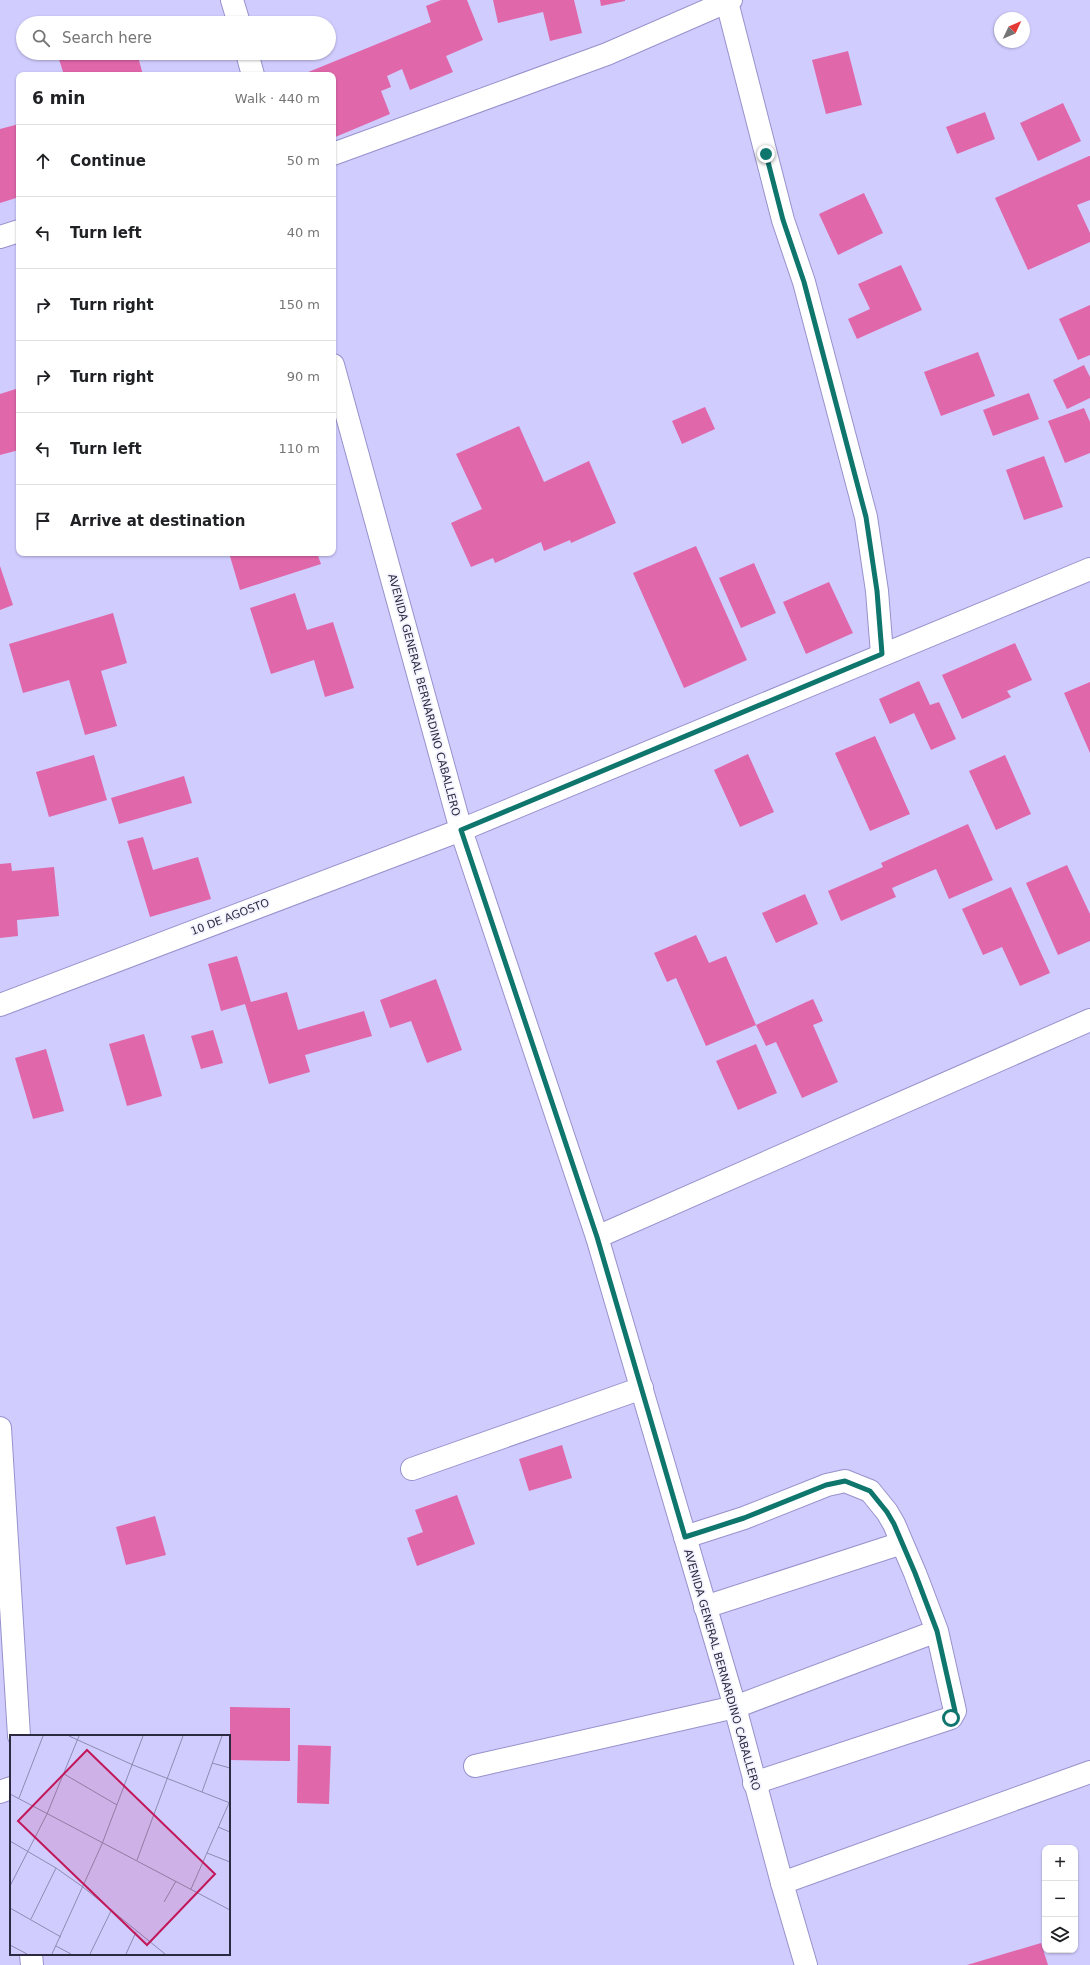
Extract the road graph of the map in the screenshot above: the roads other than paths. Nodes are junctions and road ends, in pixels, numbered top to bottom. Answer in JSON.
{"nodes":[{"id":1,"x":232,"y":0,"type":"edge"},
{"id":2,"x":729,"y":1,"type":"edge"},
{"id":3,"x":237,"y":16,"type":"edge"},
{"id":4,"x":249,"y":60,"type":"edge"},
{"id":5,"x":252,"y":72,"type":"edge"},
{"id":6,"x":336,"y":153,"type":"edge"},
{"id":7,"x":16,"y":232,"type":"edge"},
{"id":8,"x":0,"y":237,"type":"edge"},
{"id":9,"x":336,"y":376,"type":"edge"},
{"id":10,"x":1090,"y":569,"type":"edge"},
{"id":11,"x":882,"y":654,"type":"junction"},
{"id":12,"x":461,"y":830,"type":"junction"},
{"id":13,"x":0,"y":1005,"type":"edge"},
{"id":14,"x":1090,"y":1020,"type":"edge"},
{"id":15,"x":597,"y":1237,"type":"junction"},
{"id":16,"x":642,"y":1388,"type":"junction"},
{"id":17,"x":0,"y":1428,"type":"edge"},
{"id":18,"x":412,"y":1469,"type":"dead end"},
{"id":19,"x":685,"y":1537,"type":"junction"},
{"id":20,"x":902,"y":1543,"type":"junction"},
{"id":21,"x":705,"y":1607,"type":"junction"},
{"id":22,"x":937,"y":1631,"type":"junction"},
{"id":23,"x":735,"y":1707,"type":"junction"},
{"id":24,"x":19,"y":1735,"type":"edge"},
{"id":25,"x":475,"y":1766,"type":"dead end"},
{"id":26,"x":1090,"y":1772,"type":"edge"},
{"id":27,"x":754,"y":1782,"type":"junction"},
{"id":28,"x":10,"y":1788,"type":"edge"},
{"id":29,"x":0,"y":1792,"type":"edge"},
{"id":30,"x":782,"y":1883,"type":"junction"},
{"id":31,"x":31,"y":1955,"type":"edge"},
{"id":32,"x":32,"y":1965,"type":"edge"},
{"id":33,"x":806,"y":1965,"type":"edge"}],
"edges":[{"from":1,"to":3,"type":"street"},
{"from":2,"to":6,"type":"street"},
{"from":2,"to":11,"type":"street"},
{"from":4,"to":5,"type":"street"},
{"from":7,"to":8,"type":"street"},
{"from":9,"to":12,"type":"street","name":"AVENIDA GENERAL BERNARDINO CABALLERO"},
{"from":10,"to":11,"type":"street","name":"10 DE AGOSTO"},
{"from":11,"to":12,"type":"street","name":"10 DE AGOSTO"},
{"from":12,"to":13,"type":"street","name":"10 DE AGOSTO"},
{"from":12,"to":15,"type":"street","name":"AVENIDA GENERAL BERNARDINO CABALLERO"},
{"from":14,"to":15,"type":"street"},
{"from":15,"to":16,"type":"street","name":"AVENIDA GENERAL BERNARDINO CABALLERO"},
{"from":16,"to":18,"type":"street"},
{"from":16,"to":19,"type":"street","name":"AVENIDA GENERAL BERNARDINO CABALLERO"},
{"from":17,"to":24,"type":"street"},
{"from":19,"to":20,"type":"street"},
{"from":19,"to":21,"type":"street","name":"AVENIDA GENERAL BERNARDINO CABALLERO"},
{"from":20,"to":21,"type":"street"},
{"from":20,"to":22,"type":"street"},
{"from":21,"to":23,"type":"street","name":"AVENIDA GENERAL BERNARDINO CABALLERO"},
{"from":22,"to":23,"type":"street"},
{"from":22,"to":27,"type":"street"},
{"from":23,"to":25,"type":"street"},
{"from":23,"to":27,"type":"street","name":"AVENIDA GENERAL BERNARDINO CABALLERO"},
{"from":26,"to":30,"type":"street"},
{"from":27,"to":30,"type":"street","name":"AVENIDA GENERAL BERNARDINO CABALLERO"},
{"from":28,"to":29,"type":"street"},
{"from":30,"to":33,"type":"street","name":"AVENIDA GENERAL BERNARDINO CABALLERO"},
{"from":31,"to":32,"type":"street"}]}
